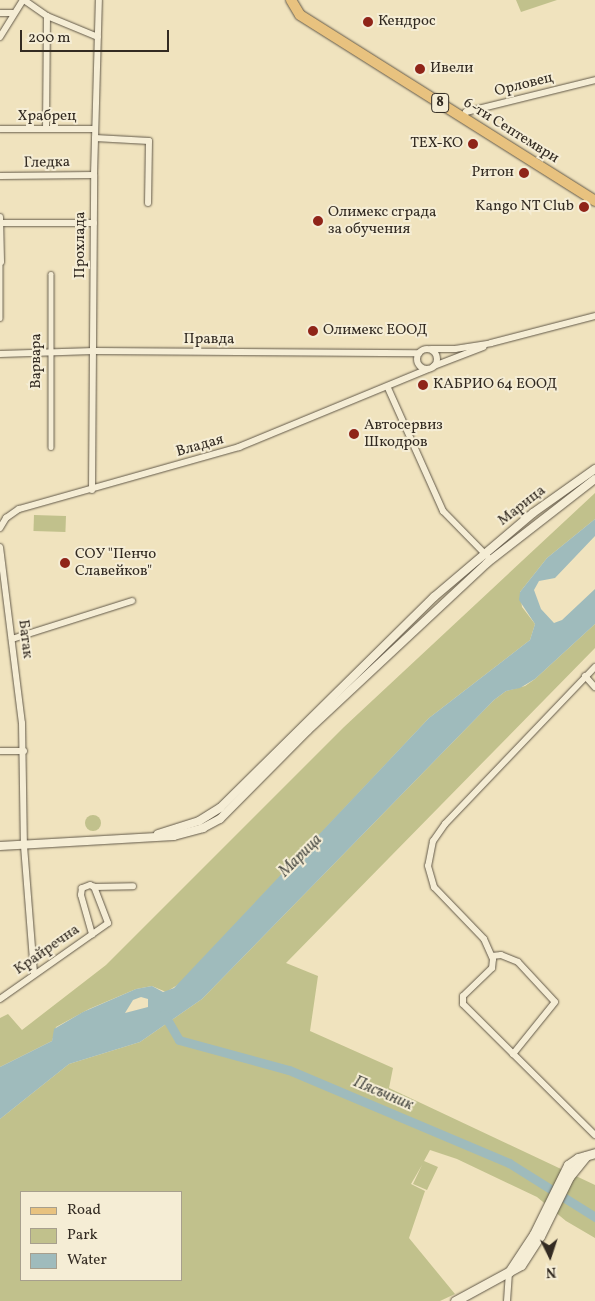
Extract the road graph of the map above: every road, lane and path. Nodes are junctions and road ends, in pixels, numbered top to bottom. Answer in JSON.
{"nodes":[{"id":1,"x":23,"y":0,"type":"edge"},
{"id":2,"x":99,"y":0,"type":"edge"},
{"id":3,"x":291,"y":0,"type":"edge"},
{"id":4,"x":0,"y":13,"type":"edge"},
{"id":5,"x":13,"y":14,"type":"junction"},
{"id":6,"x":47,"y":16,"type":"junction"},
{"id":7,"x":0,"y":37,"type":"edge"},
{"id":8,"x":98,"y":37,"type":"junction"},
{"id":9,"x":595,"y":80,"type":"edge"},
{"id":10,"x":462,"y":118,"type":"junction"},
{"id":11,"x":0,"y":129,"type":"edge"},
{"id":12,"x":46,"y":129,"type":"junction"},
{"id":13,"x":95,"y":129,"type":"junction"},
{"id":14,"x":94,"y":138,"type":"junction"},
{"id":15,"x":94,"y":175,"type":"junction"},
{"id":16,"x":0,"y":176,"type":"edge"},
{"id":17,"x":595,"y":201,"type":"edge"},
{"id":18,"x":148,"y":203,"type":"dead end"},
{"id":19,"x":0,"y":217,"type":"edge"},
{"id":20,"x":0,"y":223,"type":"edge"},
{"id":21,"x":94,"y":223,"type":"junction"},
{"id":22,"x":0,"y":262,"type":"edge"},
{"id":23,"x":51,"y":274,"type":"dead end"},
{"id":24,"x":595,"y":316,"type":"edge"},
{"id":25,"x":0,"y":318,"type":"edge"},
{"id":26,"x":491,"y":343,"type":"junction"},
{"id":27,"x":431,"y":349,"type":"junction"},
{"id":28,"x":94,"y":351,"type":"junction"},
{"id":29,"x":419,"y":353,"type":"junction"},
{"id":30,"x":0,"y":354,"type":"edge"},
{"id":31,"x":49,"y":354,"type":"junction"},
{"id":32,"x":417,"y":363,"type":"junction"},
{"id":33,"x":431,"y":368,"type":"junction"},
{"id":34,"x":408,"y":378,"type":"junction"},
{"id":35,"x":388,"y":388,"type":"junction"},
{"id":36,"x":51,"y":447,"type":"dead end"},
{"id":37,"x":595,"y":469,"type":"edge"},
{"id":38,"x":595,"y":479,"type":"edge"},
{"id":39,"x":92,"y":490,"type":"junction"},
{"id":40,"x":0,"y":528,"type":"edge"},
{"id":41,"x":0,"y":548,"type":"edge"},
{"id":42,"x":484,"y":553,"type":"junction"},
{"id":43,"x":490,"y":560,"type":"junction"},
{"id":44,"x":4,"y":598,"type":"edge"},
{"id":45,"x":132,"y":602,"type":"dead end"},
{"id":46,"x":12,"y":640,"type":"junction"},
{"id":47,"x":595,"y":667,"type":"edge"},
{"id":48,"x":585,"y":676,"type":"junction"},
{"id":49,"x":595,"y":687,"type":"edge"},
{"id":50,"x":0,"y":751,"type":"edge"},
{"id":51,"x":24,"y":751,"type":"junction"},
{"id":52,"x":151,"y":836,"type":"junction"},
{"id":53,"x":0,"y":846,"type":"edge"},
{"id":54,"x":24,"y":846,"type":"junction"},
{"id":55,"x":133,"y":886,"type":"dead end"},
{"id":56,"x":94,"y":887,"type":"junction"},
{"id":57,"x":92,"y":934,"type":"junction"},
{"id":58,"x":492,"y":956,"type":"junction"},
{"id":59,"x":34,"y":974,"type":"junction"},
{"id":60,"x":0,"y":999,"type":"edge"},
{"id":61,"x":513,"y":1054,"type":"junction"},
{"id":62,"x":595,"y":1135,"type":"edge"},
{"id":63,"x":591,"y":1155,"type":"edge"},
{"id":64,"x":509,"y":1272,"type":"junction"},
{"id":65,"x":455,"y":1301,"type":"edge"},
{"id":66,"x":508,"y":1301,"type":"edge"}],
"edges":[{"from":1,"to":5,"type":"street"},
{"from":1,"to":6,"type":"street"},
{"from":2,"to":8,"type":"street","name":"Прохлада"},
{"from":3,"to":10,"type":"main road","name":"6-ти Септември","number":"8"},
{"from":4,"to":5,"type":"street"},
{"from":5,"to":7,"type":"street"},
{"from":6,"to":8,"type":"street"},
{"from":6,"to":12,"type":"street"},
{"from":8,"to":13,"type":"street","name":"Прохлада"},
{"from":9,"to":10,"type":"street","name":"Орловец"},
{"from":10,"to":17,"type":"main road","name":"6-ти Септември","number":"8"},
{"from":11,"to":12,"type":"street","name":"Храбрец"},
{"from":12,"to":13,"type":"street","name":"Храбрец"},
{"from":13,"to":14,"type":"street","name":"Прохлада"},
{"from":14,"to":15,"type":"street","name":"Прохлада"},
{"from":14,"to":18,"type":"street"},
{"from":15,"to":16,"type":"street","name":"Гледка"},
{"from":15,"to":21,"type":"street","name":"Прохлада"},
{"from":19,"to":20,"type":"street"},
{"from":20,"to":21,"type":"street"},
{"from":20,"to":22,"type":"street"},
{"from":21,"to":28,"type":"street","name":"Прохлада"},
{"from":22,"to":25,"type":"street"},
{"from":23,"to":31,"type":"street","name":"Варвара"},
{"from":24,"to":26,"type":"street","name":"Владая"},
{"from":26,"to":27,"type":"street","name":"Владая"},
{"from":26,"to":33,"type":"street","name":"Владая"},
{"from":27,"to":29,"type":"street","name":"Владая"},
{"from":27,"to":33,"type":"street"},
{"from":28,"to":29,"type":"street","name":"Правда"},
{"from":28,"to":31,"type":"street","name":"Правда"},
{"from":28,"to":39,"type":"street","name":"Прохлада"},
{"from":29,"to":32,"type":"street"},
{"from":30,"to":31,"type":"street","name":"Правда"},
{"from":31,"to":36,"type":"street","name":"Варвара"},
{"from":32,"to":33,"type":"street"},
{"from":32,"to":34,"type":"street"},
{"from":33,"to":34,"type":"street","name":"Владая"},
{"from":34,"to":35,"type":"street","name":"Владая"},
{"from":35,"to":39,"type":"street","name":"Владая"},
{"from":35,"to":42,"type":"street"},
{"from":37,"to":42,"type":"street","name":"Марица"},
{"from":38,"to":43,"type":"street","name":"Марица"},
{"from":39,"to":40,"type":"street","name":"Владая"},
{"from":41,"to":44,"type":"street","name":"Батак"},
{"from":42,"to":43,"type":"street"},
{"from":42,"to":52,"type":"street","name":"Марица"},
{"from":43,"to":52,"type":"street","name":"Марица"},
{"from":44,"to":46,"type":"street","name":"Батак"},
{"from":45,"to":46,"type":"street"},
{"from":46,"to":51,"type":"street","name":"Батак"},
{"from":47,"to":48,"type":"street"},
{"from":48,"to":49,"type":"street"},
{"from":48,"to":58,"type":"street"},
{"from":50,"to":51,"type":"street"},
{"from":51,"to":54,"type":"street","name":"Батак"},
{"from":52,"to":54,"type":"street","name":"Марица"},
{"from":53,"to":54,"type":"street","name":"Марица"},
{"from":54,"to":59,"type":"street","name":"Батак"},
{"from":55,"to":56,"type":"street"},
{"from":56,"to":57,"type":"street","name":"Крайречна"},
{"from":56,"to":57,"type":"street"},
{"from":57,"to":59,"type":"street","name":"Крайречна"},
{"from":58,"to":61,"type":"street"},
{"from":58,"to":61,"type":"street"},
{"from":59,"to":60,"type":"street","name":"Крайречна"},
{"from":61,"to":62,"type":"street"},
{"from":63,"to":64,"type":"main road"},
{"from":64,"to":65,"type":"main road"},
{"from":64,"to":66,"type":"street"}]}
